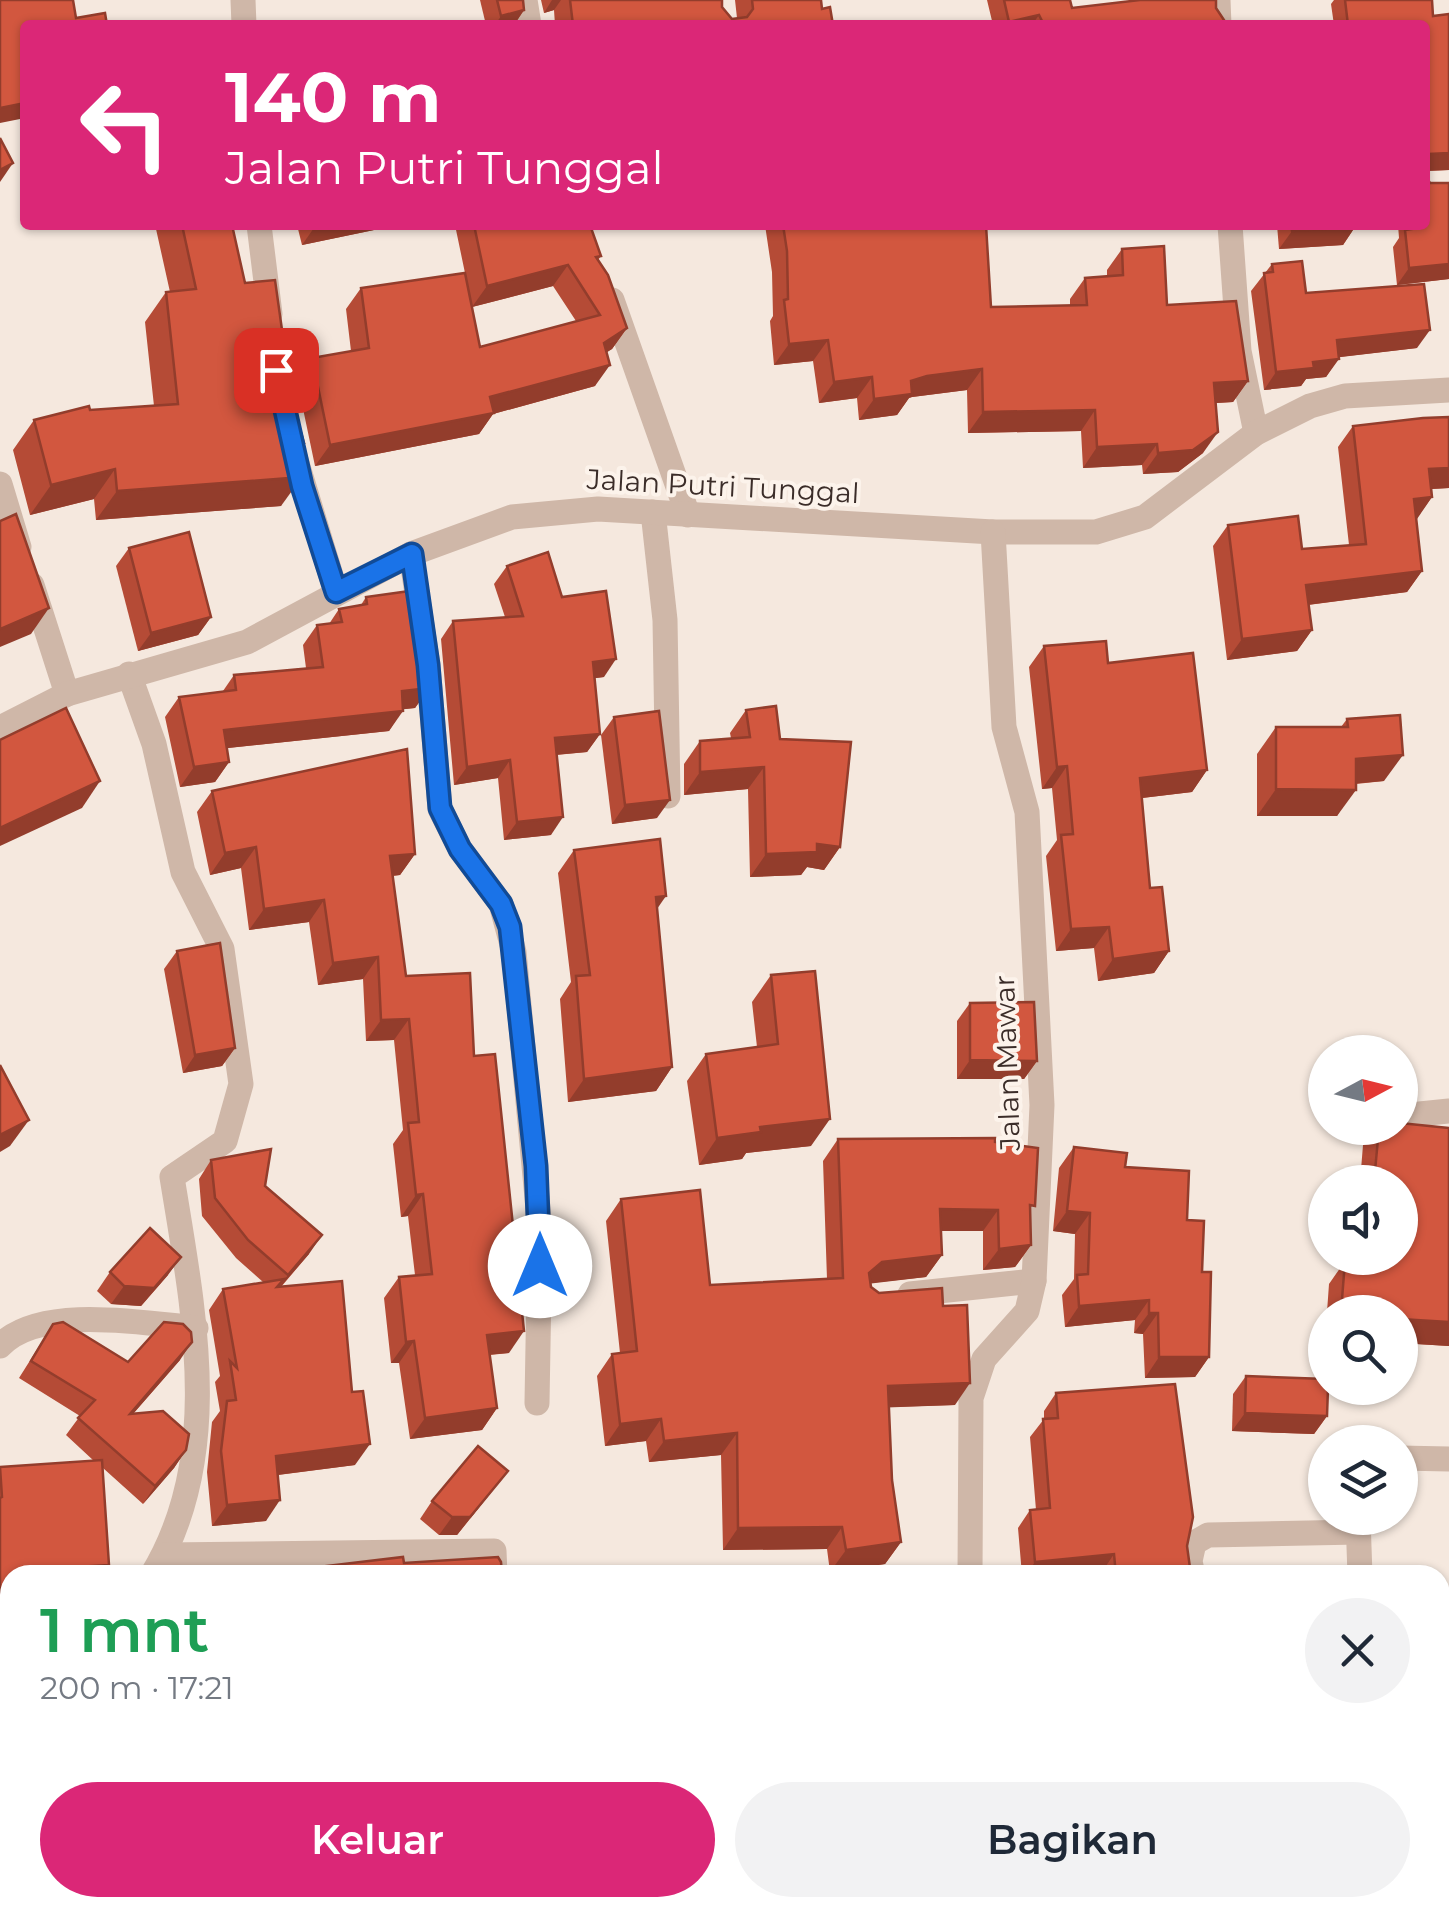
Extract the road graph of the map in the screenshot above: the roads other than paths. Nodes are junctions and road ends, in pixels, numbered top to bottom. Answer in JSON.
{"nodes":[{"id":1,"x":260,"y":230,"type":"edge"},
{"id":2,"x":1230,"y":230,"type":"edge"},
{"id":3,"x":604,"y":279,"type":"edge"},
{"id":4,"x":272,"y":331,"type":"edge"},
{"id":5,"x":1449,"y":390,"type":"edge"},
{"id":6,"x":287,"y":428,"type":"edge"},
{"id":7,"x":1256,"y":432,"type":"junction"},
{"id":8,"x":0,"y":484,"type":"edge"},
{"id":9,"x":4,"y":512,"type":"edge"},
{"id":10,"x":653,"y":512,"type":"junction"},
{"id":11,"x":688,"y":514,"type":"junction"},
{"id":12,"x":993,"y":532,"type":"junction"},
{"id":13,"x":412,"y":554,"type":"junction"},
{"id":14,"x":336,"y":592,"type":"junction"},
{"id":15,"x":129,"y":674,"type":"junction"},
{"id":16,"x":66,"y":694,"type":"junction"},
{"id":17,"x":0,"y":728,"type":"edge"},
{"id":18,"x":668,"y":796,"type":"edge"},
{"id":19,"x":1449,"y":1111,"type":"edge"},
{"id":20,"x":1418,"y":1114,"type":"edge"},
{"id":21,"x":1034,"y":1281,"type":"junction"},
{"id":22,"x":885,"y":1298,"type":"edge"},
{"id":23,"x":196,"y":1328,"type":"junction"},
{"id":24,"x":0,"y":1346,"type":"edge"},
{"id":25,"x":537,"y":1402,"type":"dead end"},
{"id":26,"x":1418,"y":1458,"type":"edge"},
{"id":27,"x":1449,"y":1459,"type":"edge"},
{"id":28,"x":1308,"y":1528,"type":"edge"},
{"id":29,"x":1358,"y":1535,"type":"edge"},
{"id":30,"x":158,"y":1565,"type":"edge"},
{"id":31,"x":494,"y":1565,"type":"edge"},
{"id":32,"x":970,"y":1565,"type":"edge"},
{"id":33,"x":1191,"y":1565,"type":"edge"},
{"id":34,"x":1360,"y":1565,"type":"edge"}],
"edges":[{"from":1,"to":4,"type":"street"},
{"from":2,"to":7,"type":"street"},
{"from":3,"to":11,"type":"street"},
{"from":5,"to":7,"type":"street","name":"Jalan Putri Tunggal"},
{"from":6,"to":14,"type":"street"},
{"from":7,"to":12,"type":"street","name":"Jalan Putri Tunggal"},
{"from":8,"to":9,"type":"street"},
{"from":9,"to":16,"type":"street"},
{"from":10,"to":11,"type":"street","name":"Jalan Putri Tunggal"},
{"from":10,"to":13,"type":"street","name":"Jalan Putri Tunggal"},
{"from":10,"to":18,"type":"street"},
{"from":11,"to":12,"type":"street","name":"Jalan Putri Tunggal"},
{"from":12,"to":21,"type":"street","name":"Jalan Mawar"},
{"from":13,"to":14,"type":"street","name":"Jalan Putri Tunggal"},
{"from":13,"to":25,"type":"street"},
{"from":14,"to":15,"type":"street","name":"Jalan Putri Tunggal"},
{"from":15,"to":16,"type":"street","name":"Jalan Putri Tunggal"},
{"from":15,"to":23,"type":"street"},
{"from":16,"to":17,"type":"street","name":"Jalan Putri Tunggal"},
{"from":19,"to":20,"type":"street"},
{"from":21,"to":22,"type":"street"},
{"from":21,"to":32,"type":"street","name":"Jalan Mawar"},
{"from":23,"to":24,"type":"street"},
{"from":23,"to":30,"type":"street"},
{"from":26,"to":27,"type":"street"},
{"from":28,"to":33,"type":"street"},
{"from":29,"to":34,"type":"street"},
{"from":30,"to":31,"type":"street"}]}
